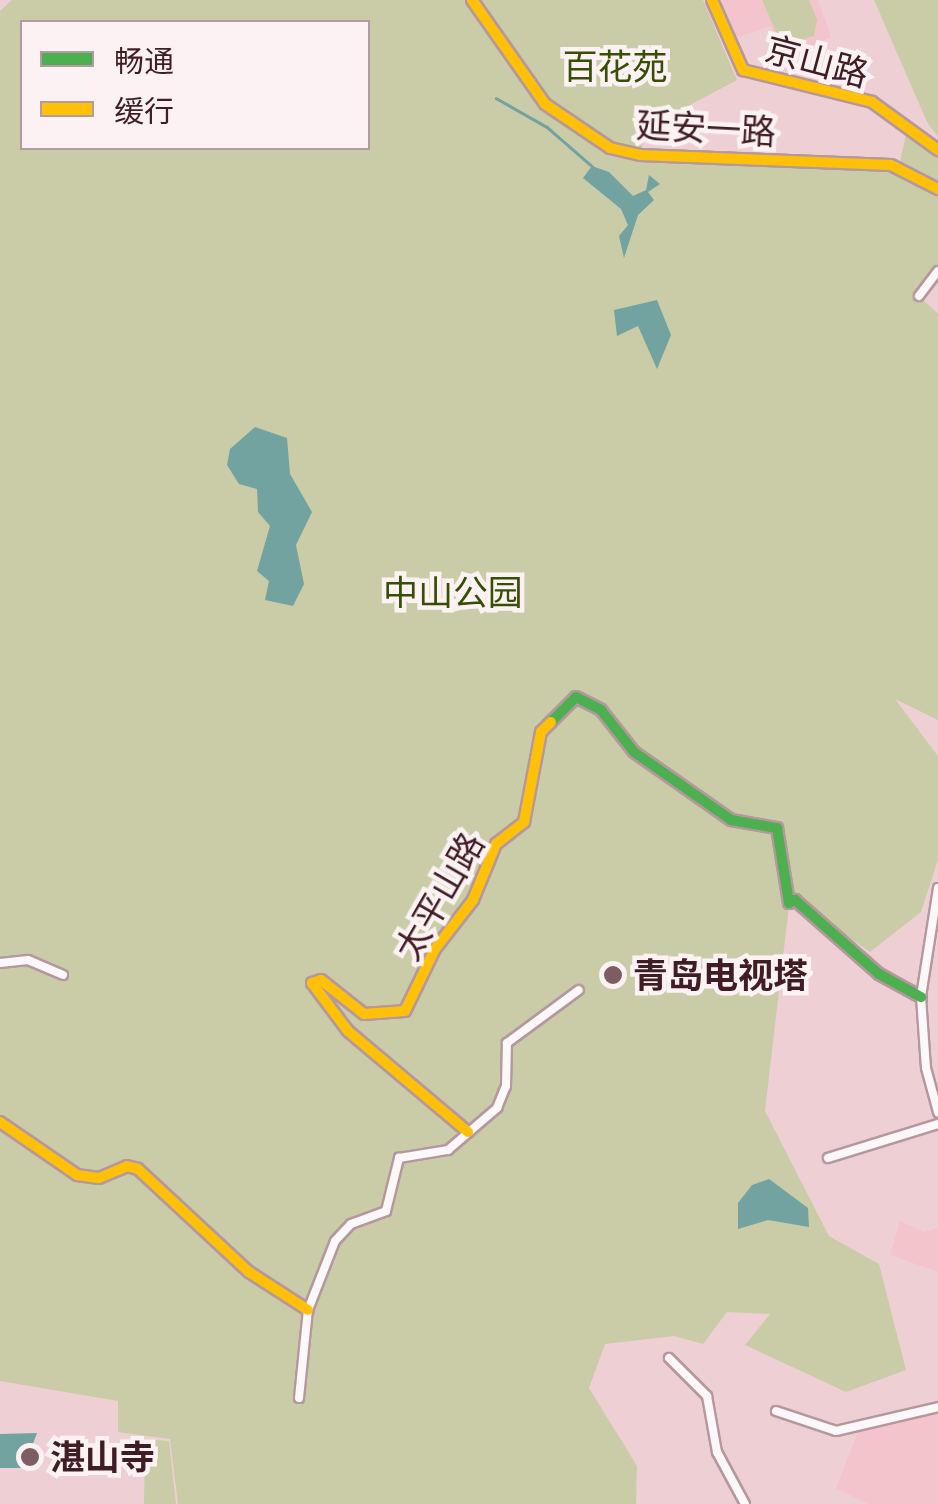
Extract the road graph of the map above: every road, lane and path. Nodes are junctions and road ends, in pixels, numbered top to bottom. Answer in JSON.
{"nodes":[{"id":1,"x":472,"y":0,"type":"edge"},
{"id":2,"x":712,"y":0,"type":"edge"},
{"id":3,"x":938,"y":150,"type":"edge"},
{"id":4,"x":938,"y":189,"type":"edge"},
{"id":5,"x":938,"y":271,"type":"edge"},
{"id":6,"x":920,"y":296,"type":"dead end"},
{"id":7,"x":938,"y":888,"type":"edge"},
{"id":8,"x":0,"y":963,"type":"edge"},
{"id":9,"x":63,"y":975,"type":"dead end"},
{"id":10,"x":579,"y":990,"type":"dead end"},
{"id":11,"x":921,"y":997,"type":"junction"},
{"id":12,"x":938,"y":1112,"type":"edge"},
{"id":13,"x":0,"y":1122,"type":"edge"},
{"id":14,"x":938,"y":1124,"type":"edge"},
{"id":15,"x":468,"y":1132,"type":"junction"},
{"id":16,"x":828,"y":1158,"type":"dead end"},
{"id":17,"x":308,"y":1310,"type":"junction"},
{"id":18,"x":669,"y":1358,"type":"dead end"},
{"id":19,"x":300,"y":1398,"type":"dead end"},
{"id":20,"x":938,"y":1407,"type":"edge"},
{"id":21,"x":776,"y":1410,"type":"dead end"},
{"id":22,"x":745,"y":1504,"type":"edge"}],
"edges":[{"from":1,"to":4,"type":"street","name":"延安一路"},
{"from":2,"to":3,"type":"street","name":"京山路"},
{"from":5,"to":6,"type":"street"},
{"from":7,"to":11,"type":"street"},
{"from":8,"to":9,"type":"street"},
{"from":10,"to":15,"type":"street"},
{"from":11,"to":12,"type":"street"},
{"from":11,"to":15,"type":"street","name":"太平山路"},
{"from":13,"to":17,"type":"street"},
{"from":14,"to":16,"type":"street"},
{"from":15,"to":17,"type":"street"},
{"from":17,"to":19,"type":"street"},
{"from":18,"to":22,"type":"street"},
{"from":20,"to":21,"type":"street"}]}
